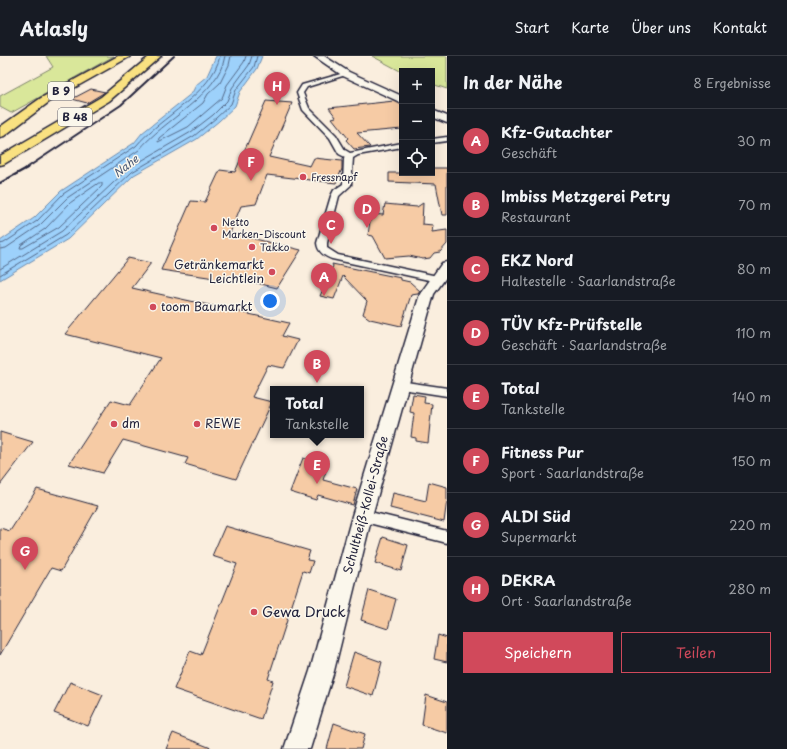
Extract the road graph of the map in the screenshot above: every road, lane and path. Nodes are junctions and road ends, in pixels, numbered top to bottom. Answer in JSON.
{"nodes":[{"id":1,"x":126,"y":56,"type":"edge"},
{"id":2,"x":156,"y":56,"type":"edge"},
{"id":3,"x":318,"y":56,"type":"edge"},
{"id":4,"x":346,"y":74,"type":"junction"},
{"id":5,"x":399,"y":99,"type":"edge"},
{"id":6,"x":435,"y":114,"type":"edge"},
{"id":7,"x":447,"y":120,"type":"edge"},
{"id":8,"x":0,"y":133,"type":"edge"},
{"id":9,"x":447,"y":138,"type":"edge"},
{"id":10,"x":435,"y":140,"type":"edge"},
{"id":11,"x":399,"y":146,"type":"edge"},
{"id":12,"x":350,"y":156,"type":"junction"},
{"id":13,"x":0,"y":161,"type":"edge"},
{"id":14,"x":447,"y":266,"type":"edge"},
{"id":15,"x":438,"y":279,"type":"junction"},
{"id":16,"x":399,"y":384,"type":"junction"},
{"id":17,"x":447,"y":392,"type":"edge"},
{"id":18,"x":362,"y":516,"type":"junction"},
{"id":19,"x":447,"y":537,"type":"edge"},
{"id":20,"x":298,"y":749,"type":"edge"}],
"edges":[{"from":1,"to":8,"type":"highway","number":"B 9"},
{"from":2,"to":13,"type":"main road","number":"B 48"},
{"from":3,"to":4,"type":"main road"},
{"from":4,"to":5,"type":"main road"},
{"from":4,"to":12,"type":"street"},
{"from":6,"to":7,"type":"main road"},
{"from":9,"to":10,"type":"street"},
{"from":11,"to":12,"type":"street"},
{"from":12,"to":15,"type":"street"},
{"from":14,"to":15,"type":"main road","name":"Schultheiß-Kollei-Straße"},
{"from":15,"to":16,"type":"main road","name":"Schultheiß-Kollei-Straße"},
{"from":16,"to":17,"type":"street"},
{"from":16,"to":18,"type":"main road","name":"Schultheiß-Kollei-Straße"},
{"from":18,"to":19,"type":"street"},
{"from":18,"to":20,"type":"main road","name":"Schultheiß-Kollei-Straße"}]}
